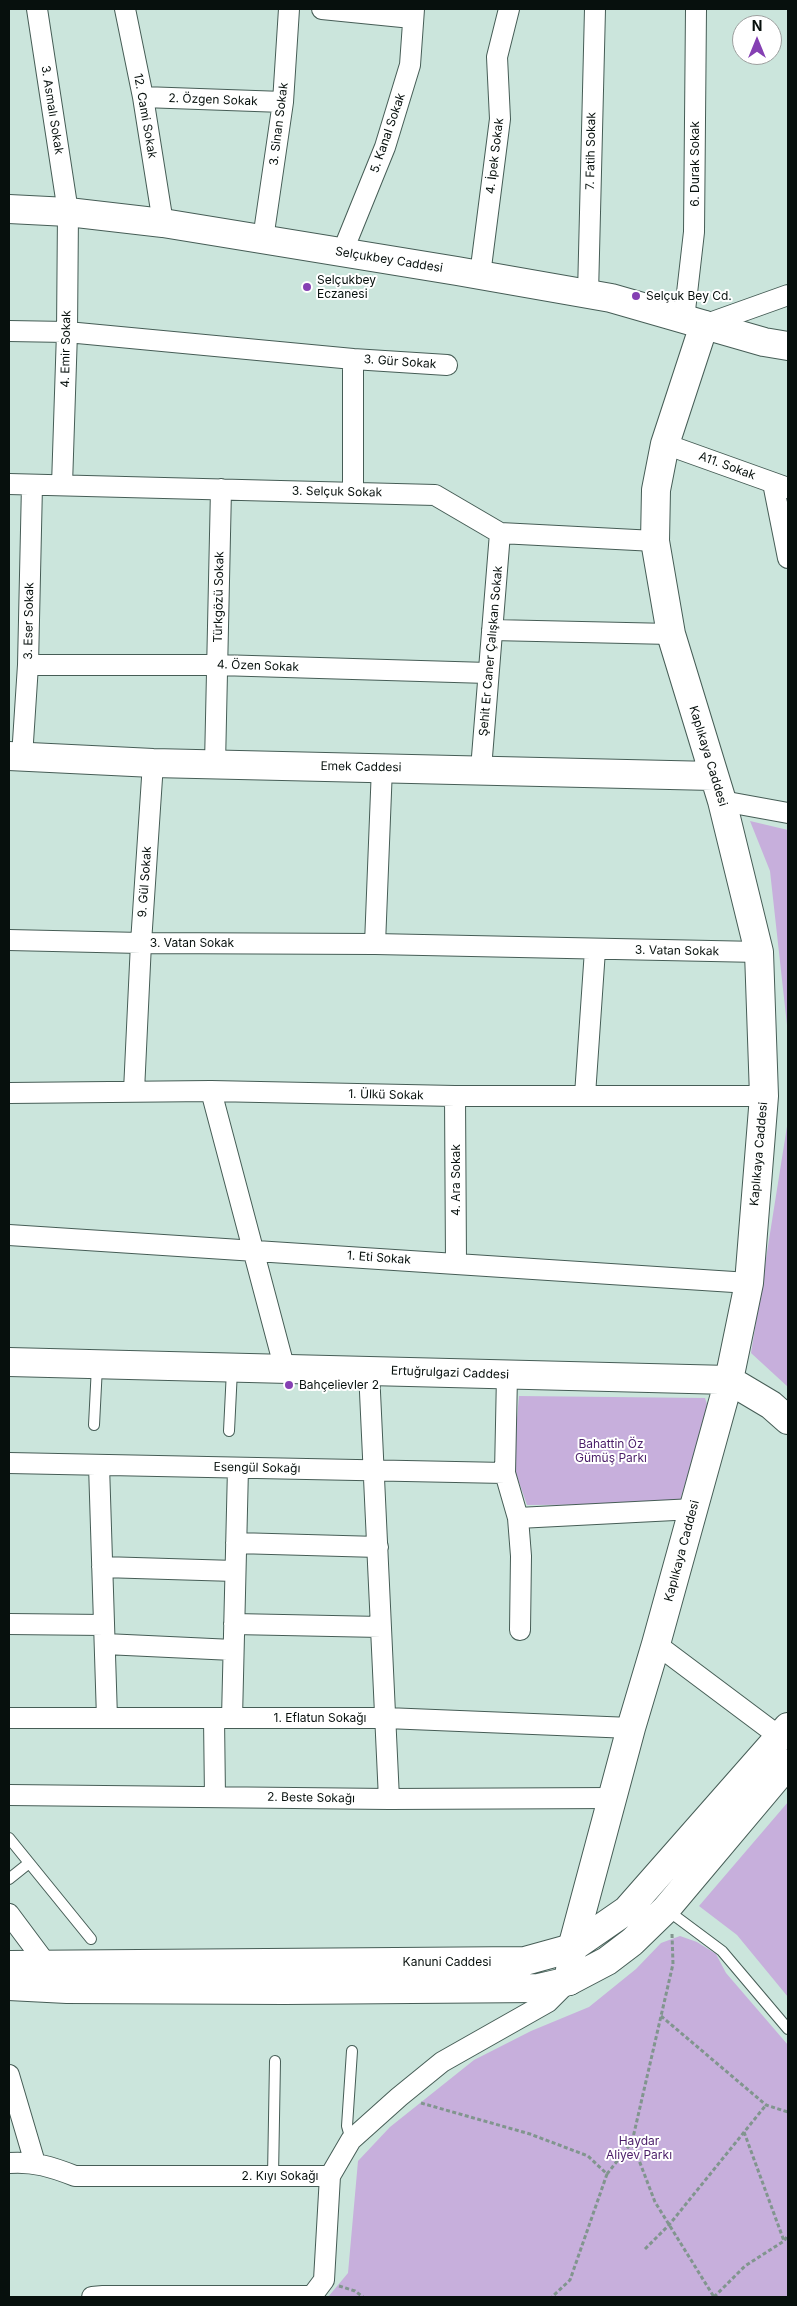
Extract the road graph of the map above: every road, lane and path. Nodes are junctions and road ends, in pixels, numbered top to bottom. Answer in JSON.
{"nodes":[{"id":1,"x":37,"y":9,"type":"edge"},
{"id":2,"x":128,"y":9,"type":"edge"},
{"id":3,"x":289,"y":9,"type":"edge"},
{"id":4,"x":322,"y":9,"type":"edge"},
{"id":5,"x":509,"y":9,"type":"edge"},
{"id":6,"x":595,"y":9,"type":"edge"},
{"id":7,"x":696,"y":9,"type":"edge"},
{"id":8,"x":413,"y":13,"type":"edge"},
{"id":9,"x":143,"y":97,"type":"junction"},
{"id":10,"x":283,"y":102,"type":"junction"},
{"id":11,"x":9,"y":209,"type":"edge"},
{"id":12,"x":68,"y":212,"type":"junction"},
{"id":13,"x":163,"y":223,"type":"junction"},
{"id":14,"x":262,"y":239,"type":"junction"},
{"id":15,"x":342,"y":253,"type":"junction"},
{"id":16,"x":480,"y":275,"type":"junction"},
{"id":17,"x":588,"y":294,"type":"junction"},
{"id":18,"x":788,"y":295,"type":"edge"},
{"id":19,"x":694,"y":322,"type":"junction"},
{"id":20,"x":9,"y":331,"type":"edge"},
{"id":21,"x":67,"y":332,"type":"junction"},
{"id":22,"x":776,"y":344,"type":"edge"},
{"id":23,"x":788,"y":355,"type":"edge"},
{"id":24,"x":353,"y":359,"type":"junction"},
{"id":25,"x":447,"y":365,"type":"dead end"},
{"id":26,"x":665,"y":444,"type":"junction"},
{"id":27,"x":9,"y":484,"type":"edge"},
{"id":28,"x":32,"y":485,"type":"junction"},
{"id":29,"x":62,"y":485,"type":"junction"},
{"id":30,"x":781,"y":486,"type":"edge"},
{"id":31,"x":221,"y":489,"type":"junction"},
{"id":32,"x":353,"y":492,"type":"junction"},
{"id":33,"x":500,"y":533,"type":"junction"},
{"id":34,"x":656,"y":542,"type":"junction"},
{"id":35,"x":788,"y":558,"type":"edge"},
{"id":36,"x":492,"y":630,"type":"junction"},
{"id":37,"x":671,"y":634,"type":"junction"},
{"id":38,"x":28,"y":665,"type":"junction"},
{"id":39,"x":218,"y":665,"type":"junction"},
{"id":40,"x":488,"y":673,"type":"junction"},
{"id":41,"x":16,"y":757,"type":"edge"},
{"id":42,"x":153,"y":763,"type":"junction"},
{"id":43,"x":215,"y":764,"type":"junction"},
{"id":44,"x":382,"y":767,"type":"junction"},
{"id":45,"x":481,"y":769,"type":"junction"},
{"id":46,"x":713,"y":776,"type":"junction"},
{"id":47,"x":722,"y":801,"type":"junction"},
{"id":48,"x":788,"y":813,"type":"edge"},
{"id":49,"x":9,"y":940,"type":"edge"},
{"id":50,"x":141,"y":943,"type":"junction"},
{"id":51,"x":375,"y":944,"type":"junction"},
{"id":52,"x":595,"y":950,"type":"junction"},
{"id":53,"x":758,"y":952,"type":"junction"},
{"id":54,"x":134,"y":1091,"type":"junction"},
{"id":55,"x":211,"y":1091,"type":"junction"},
{"id":56,"x":9,"y":1093,"type":"edge"},
{"id":57,"x":585,"y":1095,"type":"junction"},
{"id":58,"x":455,"y":1096,"type":"junction"},
{"id":59,"x":764,"y":1096,"type":"junction"},
{"id":60,"x":9,"y":1235,"type":"edge"},
{"id":61,"x":252,"y":1250,"type":"junction"},
{"id":62,"x":456,"y":1263,"type":"junction"},
{"id":63,"x":748,"y":1283,"type":"junction"},
{"id":64,"x":9,"y":1362,"type":"edge"},
{"id":65,"x":98,"y":1364,"type":"junction"},
{"id":66,"x":232,"y":1369,"type":"junction"},
{"id":67,"x":285,"y":1370,"type":"junction"},
{"id":68,"x":369,"y":1371,"type":"junction"},
{"id":69,"x":508,"y":1375,"type":"junction"},
{"id":70,"x":730,"y":1380,"type":"junction"},
{"id":71,"x":788,"y":1420,"type":"edge"},
{"id":72,"x":94,"y":1425,"type":"dead end"},
{"id":73,"x":229,"y":1431,"type":"dead end"},
{"id":74,"x":9,"y":1463,"type":"edge"},
{"id":75,"x":99,"y":1464,"type":"junction"},
{"id":76,"x":238,"y":1468,"type":"junction"},
{"id":77,"x":374,"y":1471,"type":"junction"},
{"id":78,"x":505,"y":1473,"type":"junction"},
{"id":79,"x":694,"y":1509,"type":"junction"},
{"id":80,"x":518,"y":1518,"type":"junction"},
{"id":81,"x":236,"y":1543,"type":"junction"},
{"id":82,"x":378,"y":1546,"type":"junction"},
{"id":83,"x":102,"y":1567,"type":"junction"},
{"id":84,"x":235,"y":1571,"type":"junction"},
{"id":85,"x":9,"y":1624,"type":"edge"},
{"id":86,"x":234,"y":1624,"type":"junction"},
{"id":87,"x":381,"y":1627,"type":"junction"},
{"id":88,"x":520,"y":1630,"type":"dead end"},
{"id":89,"x":104,"y":1634,"type":"junction"},
{"id":90,"x":656,"y":1644,"type":"junction"},
{"id":91,"x":233,"y":1650,"type":"junction"},
{"id":92,"x":9,"y":1718,"type":"edge"},
{"id":93,"x":107,"y":1718,"type":"junction"},
{"id":94,"x":223,"y":1718,"type":"junction"},
{"id":95,"x":386,"y":1718,"type":"junction"},
{"id":96,"x":631,"y":1728,"type":"junction"},
{"id":97,"x":784,"y":1732,"type":"edge"},
{"id":98,"x":788,"y":1764,"type":"edge"},
{"id":99,"x":9,"y":1795,"type":"edge"},
{"id":100,"x":215,"y":1797,"type":"junction"},
{"id":101,"x":614,"y":1798,"type":"junction"},
{"id":102,"x":389,"y":1799,"type":"junction"},
{"id":103,"x":9,"y":1838,"type":"edge"},
{"id":104,"x":29,"y":1864,"type":"junction"},
{"id":105,"x":9,"y":1880,"type":"edge"},
{"id":106,"x":666,"y":1909,"type":"junction"},
{"id":107,"x":9,"y":1914,"type":"edge"},
{"id":108,"x":91,"y":1939,"type":"dead end"},
{"id":109,"x":572,"y":1948,"type":"junction"},
{"id":110,"x":9,"y":1965,"type":"edge"},
{"id":111,"x":46,"y":1965,"type":"junction"},
{"id":112,"x":569,"y":1981,"type":"junction"},
{"id":113,"x":9,"y":1986,"type":"edge"},
{"id":114,"x":67,"y":1989,"type":"junction"},
{"id":115,"x":661,"y":2016,"type":"junction"},
{"id":116,"x":788,"y":2029,"type":"edge"},
{"id":117,"x":352,"y":2050,"type":"dead end"},
{"id":118,"x":275,"y":2061,"type":"dead end"},
{"id":119,"x":9,"y":2075,"type":"edge"},
{"id":120,"x":399,"y":2097,"type":"junction"},
{"id":121,"x":766,"y":2105,"type":"junction"},
{"id":122,"x":788,"y":2112,"type":"edge"},
{"id":123,"x":744,"y":2132,"type":"junction"},
{"id":124,"x":351,"y":2140,"type":"junction"},
{"id":125,"x":632,"y":2142,"type":"junction"},
{"id":126,"x":9,"y":2163,"type":"edge"},
{"id":127,"x":35,"y":2163,"type":"junction"},
{"id":128,"x":607,"y":2174,"type":"junction"},
{"id":129,"x":272,"y":2176,"type":"junction"},
{"id":130,"x":330,"y":2176,"type":"junction"},
{"id":131,"x":669,"y":2225,"type":"junction"},
{"id":132,"x":788,"y":2235,"type":"edge"},
{"id":133,"x":784,"y":2241,"type":"junction"},
{"id":134,"x":646,"y":2249,"type":"dead end"},
{"id":135,"x":324,"y":2280,"type":"junction"},
{"id":136,"x":92,"y":2297,"type":"edge"},
{"id":137,"x":363,"y":2297,"type":"edge"},
{"id":138,"x":552,"y":2297,"type":"edge"},
{"id":139,"x":714,"y":2297,"type":"edge"}],
"edges":[{"from":1,"to":12,"type":"street","name":"3. Asmalı Sokak"},
{"from":2,"to":9,"type":"street","name":"12. Cami Sokak"},
{"from":3,"to":10,"type":"street","name":"3. Sinan Sokak"},
{"from":4,"to":8,"type":"street"},
{"from":5,"to":16,"type":"street","name":"4. İpek Sokak"},
{"from":6,"to":17,"type":"street","name":"7. Fatih Sokak"},
{"from":7,"to":19,"type":"street","name":"6. Durak Sokak"},
{"from":8,"to":15,"type":"street","name":"5. Kanal Sokak"},
{"from":9,"to":10,"type":"street","name":"2. Özgen Sokak"},
{"from":9,"to":13,"type":"street","name":"12. Cami Sokak"},
{"from":10,"to":14,"type":"street","name":"3. Sinan Sokak"},
{"from":11,"to":12,"type":"main road","name":"Selçukbey Caddesi"},
{"from":12,"to":13,"type":"main road","name":"Selçukbey Caddesi"},
{"from":12,"to":21,"type":"street","name":"4. Emir Sokak"},
{"from":13,"to":14,"type":"main road","name":"Selçukbey Caddesi"},
{"from":14,"to":15,"type":"main road","name":"Selçukbey Caddesi"},
{"from":15,"to":16,"type":"main road","name":"Selçukbey Caddesi"},
{"from":16,"to":17,"type":"main road","name":"Selçukbey Caddesi"},
{"from":17,"to":19,"type":"main road","name":"Selçukbey Caddesi"},
{"from":18,"to":19,"type":"street"},
{"from":19,"to":22,"type":"main road","name":"Selçukbey Caddesi"},
{"from":19,"to":26,"type":"main road","name":"Kaplıkaya Caddesi"},
{"from":20,"to":21,"type":"street"},
{"from":21,"to":24,"type":"street","name":"3. Gür Sokak"},
{"from":21,"to":29,"type":"street","name":"4. Emir Sokak"},
{"from":22,"to":23,"type":"main road","name":"Selçukbey Caddesi"},
{"from":24,"to":25,"type":"street","name":"3. Gür Sokak"},
{"from":24,"to":32,"type":"street"},
{"from":26,"to":30,"type":"street","name":"A11. Sokak"},
{"from":26,"to":34,"type":"main road","name":"Kaplıkaya Caddesi"},
{"from":27,"to":28,"type":"street","name":"3. Selçuk Sokak"},
{"from":28,"to":29,"type":"street","name":"3. Selçuk Sokak"},
{"from":28,"to":38,"type":"street","name":"3. Eser Sokak"},
{"from":29,"to":31,"type":"street","name":"3. Selçuk Sokak"},
{"from":30,"to":35,"type":"street"},
{"from":31,"to":32,"type":"street","name":"3. Selçuk Sokak"},
{"from":31,"to":39,"type":"street","name":"Türkgözü Sokak"},
{"from":32,"to":33,"type":"street","name":"3. Selçuk Sokak"},
{"from":33,"to":34,"type":"street","name":"3. Selçuk Sokak"},
{"from":33,"to":36,"type":"street","name":"Şehit Er Caner Çalışkan Sokak"},
{"from":34,"to":37,"type":"main road","name":"Kaplıkaya Caddesi"},
{"from":36,"to":37,"type":"street"},
{"from":36,"to":40,"type":"street","name":"Şehit Er Caner Çalışkan Sokak"},
{"from":37,"to":46,"type":"main road","name":"Kaplıkaya Caddesi"},
{"from":38,"to":39,"type":"street","name":"4. Özen Sokak"},
{"from":38,"to":41,"type":"street","name":"3. Eser Sokak"},
{"from":39,"to":40,"type":"street","name":"4. Özen Sokak"},
{"from":39,"to":43,"type":"street","name":"Türkgözü Sokak"},
{"from":40,"to":45,"type":"street","name":"Şehit Er Caner Çalışkan Sokak"},
{"from":41,"to":42,"type":"main road","name":"Emek Caddesi"},
{"from":42,"to":43,"type":"main road","name":"Emek Caddesi"},
{"from":42,"to":50,"type":"street","name":"9. Gül Sokak"},
{"from":43,"to":44,"type":"main road","name":"Emek Caddesi"},
{"from":44,"to":45,"type":"main road","name":"Emek Caddesi"},
{"from":44,"to":51,"type":"street"},
{"from":45,"to":46,"type":"main road","name":"Emek Caddesi"},
{"from":46,"to":47,"type":"main road","name":"Kaplıkaya Caddesi"},
{"from":47,"to":48,"type":"street"},
{"from":47,"to":53,"type":"main road","name":"Kaplıkaya Caddesi"},
{"from":49,"to":50,"type":"street","name":"3. Vatan Sokak"},
{"from":50,"to":51,"type":"street","name":"3. Vatan Sokak"},
{"from":50,"to":54,"type":"street","name":"9. Gül Sokak"},
{"from":51,"to":52,"type":"street","name":"3. Vatan Sokak"},
{"from":52,"to":53,"type":"street","name":"3. Vatan Sokak"},
{"from":52,"to":57,"type":"street"},
{"from":53,"to":59,"type":"main road","name":"Kaplıkaya Caddesi"},
{"from":54,"to":55,"type":"street","name":"1. Ülkü Sokak"},
{"from":54,"to":56,"type":"street","name":"1. Ülkü Sokak"},
{"from":55,"to":58,"type":"street","name":"1. Ülkü Sokak"},
{"from":55,"to":61,"type":"street"},
{"from":57,"to":58,"type":"street","name":"1. Ülkü Sokak"},
{"from":57,"to":59,"type":"street","name":"1. Ülkü Sokak"},
{"from":58,"to":62,"type":"street","name":"4. Ara Sokak"},
{"from":59,"to":63,"type":"main road","name":"Kaplıkaya Caddesi"},
{"from":60,"to":61,"type":"street","name":"1. Eti Sokak"},
{"from":61,"to":62,"type":"street","name":"1. Eti Sokak"},
{"from":61,"to":67,"type":"street"},
{"from":62,"to":63,"type":"street","name":"1. Eti Sokak"},
{"from":63,"to":70,"type":"main road","name":"Kaplıkaya Caddesi"},
{"from":64,"to":65,"type":"main road","name":"Ertuğrulgazi Caddesi"},
{"from":65,"to":66,"type":"main road","name":"Ertuğrulgazi Caddesi"},
{"from":65,"to":72,"type":"lane"},
{"from":66,"to":67,"type":"main road","name":"Ertuğrulgazi Caddesi"},
{"from":66,"to":73,"type":"lane"},
{"from":67,"to":68,"type":"main road","name":"Ertuğrulgazi Caddesi"},
{"from":68,"to":69,"type":"main road","name":"Ertuğrulgazi Caddesi"},
{"from":68,"to":77,"type":"street"},
{"from":69,"to":70,"type":"main road","name":"Ertuğrulgazi Caddesi"},
{"from":69,"to":78,"type":"street"},
{"from":70,"to":71,"type":"main road"},
{"from":70,"to":79,"type":"main road","name":"Kaplıkaya Caddesi"},
{"from":74,"to":75,"type":"street","name":"Esengül Sokağı"},
{"from":75,"to":76,"type":"street","name":"Esengül Sokağı"},
{"from":75,"to":83,"type":"street"},
{"from":76,"to":77,"type":"street","name":"Esengül Sokağı"},
{"from":76,"to":81,"type":"street"},
{"from":77,"to":78,"type":"street","name":"Esengül Sokağı"},
{"from":77,"to":82,"type":"street"},
{"from":78,"to":80,"type":"street"},
{"from":79,"to":80,"type":"street"},
{"from":79,"to":90,"type":"main road","name":"Kaplıkaya Caddesi"},
{"from":80,"to":88,"type":"street"},
{"from":81,"to":82,"type":"street"},
{"from":81,"to":84,"type":"street"},
{"from":82,"to":87,"type":"street"},
{"from":83,"to":84,"type":"street"},
{"from":83,"to":89,"type":"street"},
{"from":84,"to":86,"type":"street"},
{"from":85,"to":89,"type":"street"},
{"from":86,"to":87,"type":"street"},
{"from":86,"to":91,"type":"street"},
{"from":87,"to":95,"type":"street"},
{"from":89,"to":91,"type":"street"},
{"from":89,"to":93,"type":"street"},
{"from":90,"to":96,"type":"main road","name":"Kaplıkaya Caddesi"},
{"from":90,"to":97,"type":"street"},
{"from":91,"to":94,"type":"street"},
{"from":92,"to":93,"type":"street","name":"1. Eflatun Sokağı"},
{"from":93,"to":94,"type":"street","name":"1. Eflatun Sokağı"},
{"from":94,"to":95,"type":"street","name":"1. Eflatun Sokağı"},
{"from":94,"to":100,"type":"street"},
{"from":95,"to":96,"type":"street","name":"1. Eflatun Sokağı"},
{"from":95,"to":102,"type":"street"},
{"from":96,"to":101,"type":"main road","name":"Kaplıkaya Caddesi"},
{"from":97,"to":109,"type":"main road","name":"Kanuni Caddesi"},
{"from":98,"to":106,"type":"main road"},
{"from":99,"to":100,"type":"street","name":"2. Beste Sokağı"},
{"from":100,"to":102,"type":"street","name":"2. Beste Sokağı"},
{"from":101,"to":102,"type":"street","name":"2. Beste Sokağı"},
{"from":101,"to":109,"type":"main road","name":"Kaplıkaya Caddesi"},
{"from":103,"to":104,"type":"lane"},
{"from":104,"to":105,"type":"lane"},
{"from":104,"to":108,"type":"lane"},
{"from":106,"to":112,"type":"main road"},
{"from":106,"to":115,"type":"path"},
{"from":106,"to":116,"type":"lane"},
{"from":107,"to":111,"type":"street"},
{"from":109,"to":111,"type":"main road","name":"Kanuni Caddesi"},
{"from":109,"to":112,"type":"main road","name":"Kaplıkaya Caddesi"},
{"from":110,"to":111,"type":"main road","name":"Kanuni Caddesi"},
{"from":111,"to":114,"type":"street"},
{"from":112,"to":114,"type":"main road"},
{"from":112,"to":120,"type":"street","name":"2. Kıyı Sokağı"},
{"from":113,"to":114,"type":"main road"},
{"from":115,"to":121,"type":"path"},
{"from":115,"to":125,"type":"path"},
{"from":117,"to":124,"type":"lane"},
{"from":118,"to":129,"type":"lane"},
{"from":119,"to":127,"type":"street"},
{"from":120,"to":124,"type":"street","name":"2. Kıyı Sokağı"},
{"from":120,"to":128,"type":"path"},
{"from":121,"to":122,"type":"path"},
{"from":121,"to":123,"type":"path"},
{"from":123,"to":131,"type":"path"},
{"from":123,"to":133,"type":"path"},
{"from":124,"to":130,"type":"street","name":"2. Kıyı Sokağı"},
{"from":125,"to":128,"type":"path"},
{"from":125,"to":131,"type":"path"},
{"from":126,"to":127,"type":"street","name":"2. Kıyı Sokağı"},
{"from":127,"to":129,"type":"street","name":"2. Kıyı Sokağı"},
{"from":128,"to":138,"type":"path"},
{"from":129,"to":130,"type":"street","name":"2. Kıyı Sokağı"},
{"from":130,"to":135,"type":"street"},
{"from":131,"to":134,"type":"path"},
{"from":131,"to":139,"type":"path"},
{"from":132,"to":133,"type":"path"},
{"from":133,"to":139,"type":"path"},
{"from":135,"to":136,"type":"street"},
{"from":135,"to":137,"type":"path"}]}
